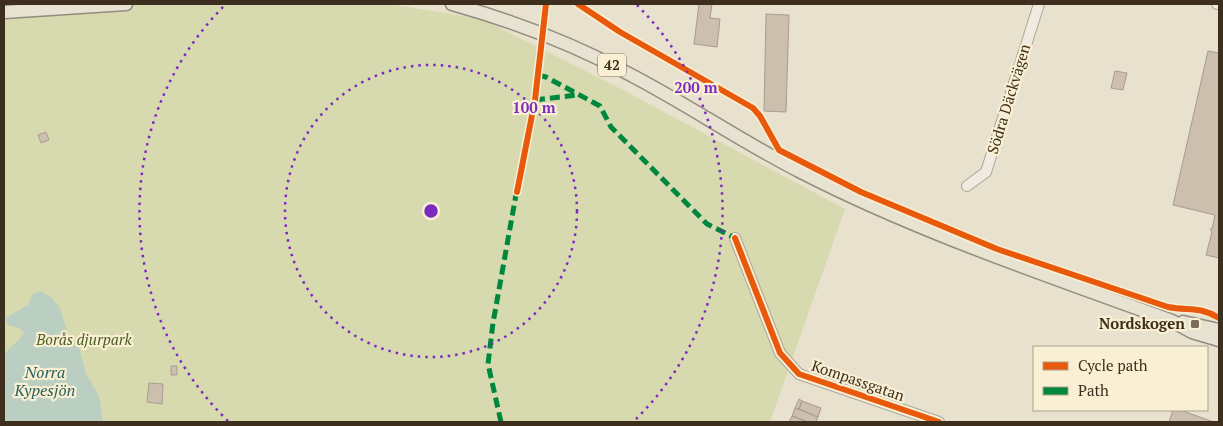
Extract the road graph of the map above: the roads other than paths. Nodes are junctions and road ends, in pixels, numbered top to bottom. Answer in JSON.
{"nodes":[{"id":1,"x":126,"y":4,"type":"edge"},
{"id":2,"x":452,"y":4,"type":"edge"},
{"id":3,"x":1039,"y":4,"type":"edge"},
{"id":4,"x":4,"y":12,"type":"edge"},
{"id":5,"x":967,"y":186,"type":"dead end"},
{"id":6,"x":736,"y":238,"type":"dead end"},
{"id":7,"x":1172,"y":321,"type":"junction"},
{"id":8,"x":1219,"y":330,"type":"edge"},
{"id":9,"x":1219,"y":340,"type":"edge"},
{"id":10,"x":939,"y":422,"type":"edge"}],
"edges":[{"from":1,"to":4,"type":"main road"},
{"from":2,"to":7,"type":"main road","number":"42"},
{"from":3,"to":5,"type":"street","name":"Södra Däckvägen"},
{"from":6,"to":10,"type":"street","name":"Kompassgatan"},
{"from":7,"to":8,"type":"main road","number":"42"},
{"from":7,"to":9,"type":"main road","number":"42"}]}
